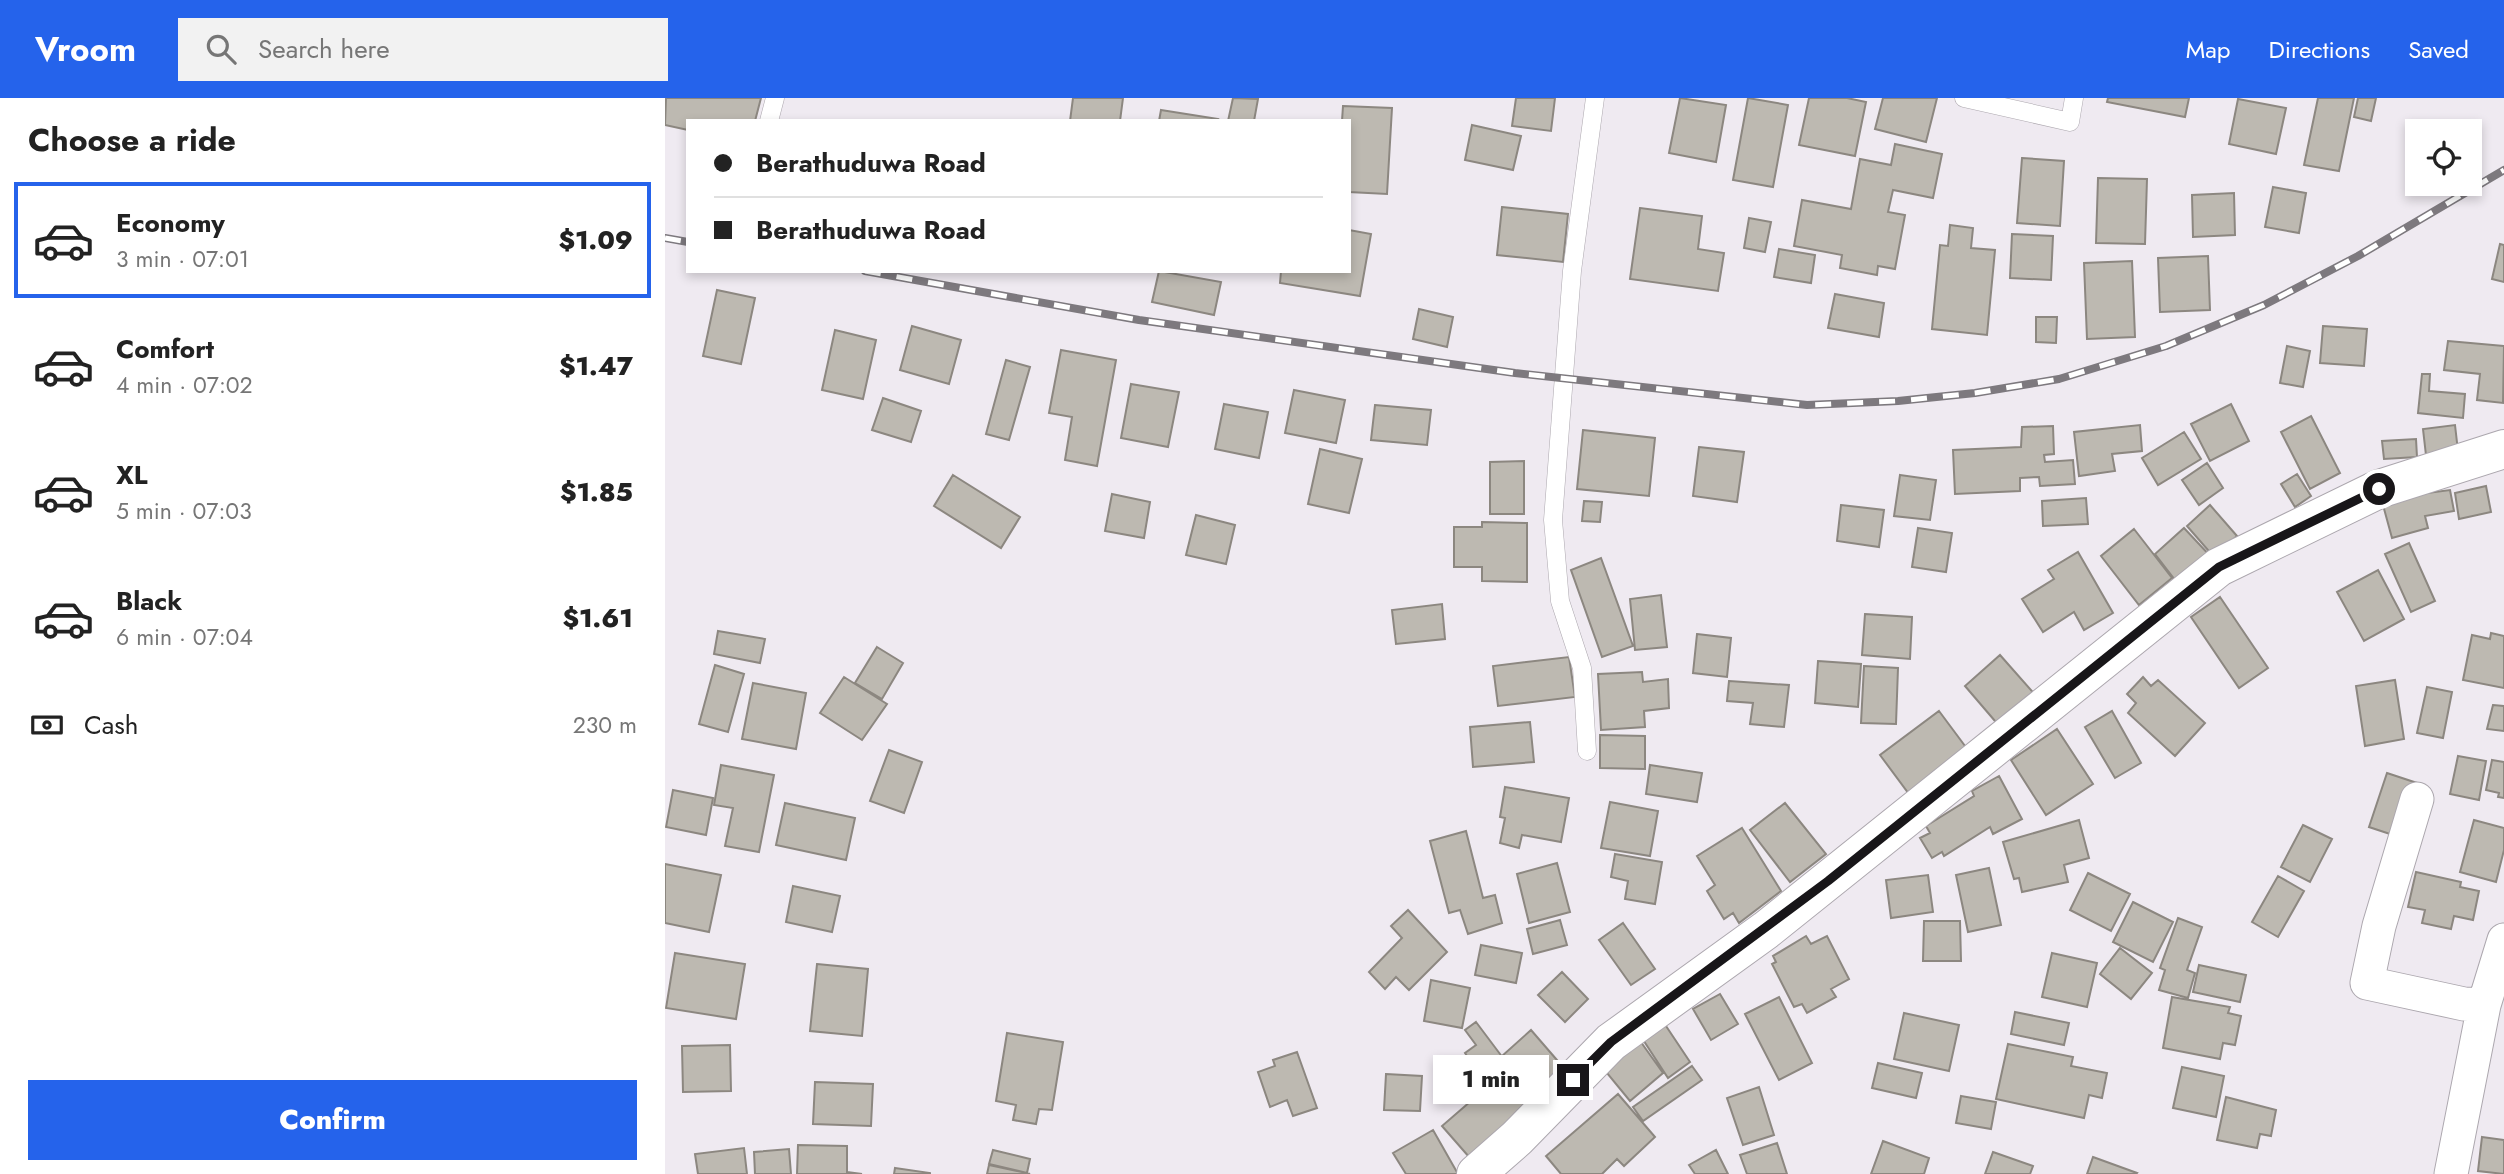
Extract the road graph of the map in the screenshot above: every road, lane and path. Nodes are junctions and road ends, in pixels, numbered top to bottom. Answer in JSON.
{"nodes":[{"id":1,"x":775,"y":98,"type":"edge"},
{"id":2,"x":1594,"y":98,"type":"edge"},
{"id":3,"x":1965,"y":98,"type":"edge"},
{"id":4,"x":2074,"y":98,"type":"edge"},
{"id":5,"x":770,"y":119,"type":"edge"},
{"id":6,"x":2504,"y":449,"type":"edge"},
{"id":7,"x":1587,"y":751,"type":"dead end"},
{"id":8,"x":2417,"y":799,"type":"dead end"},
{"id":9,"x":2504,"y":940,"type":"edge"},
{"id":10,"x":2484,"y":1005,"type":"junction"},
{"id":11,"x":1476,"y":1174,"type":"edge"},
{"id":12,"x":2451,"y":1174,"type":"edge"}],
"edges":[{"from":1,"to":5,"type":"lane"},
{"from":2,"to":7,"type":"lane"},
{"from":3,"to":4,"type":"lane"},
{"from":6,"to":11,"type":"street"},
{"from":8,"to":10,"type":"street"},
{"from":9,"to":10,"type":"street"},
{"from":10,"to":12,"type":"street"}]}
